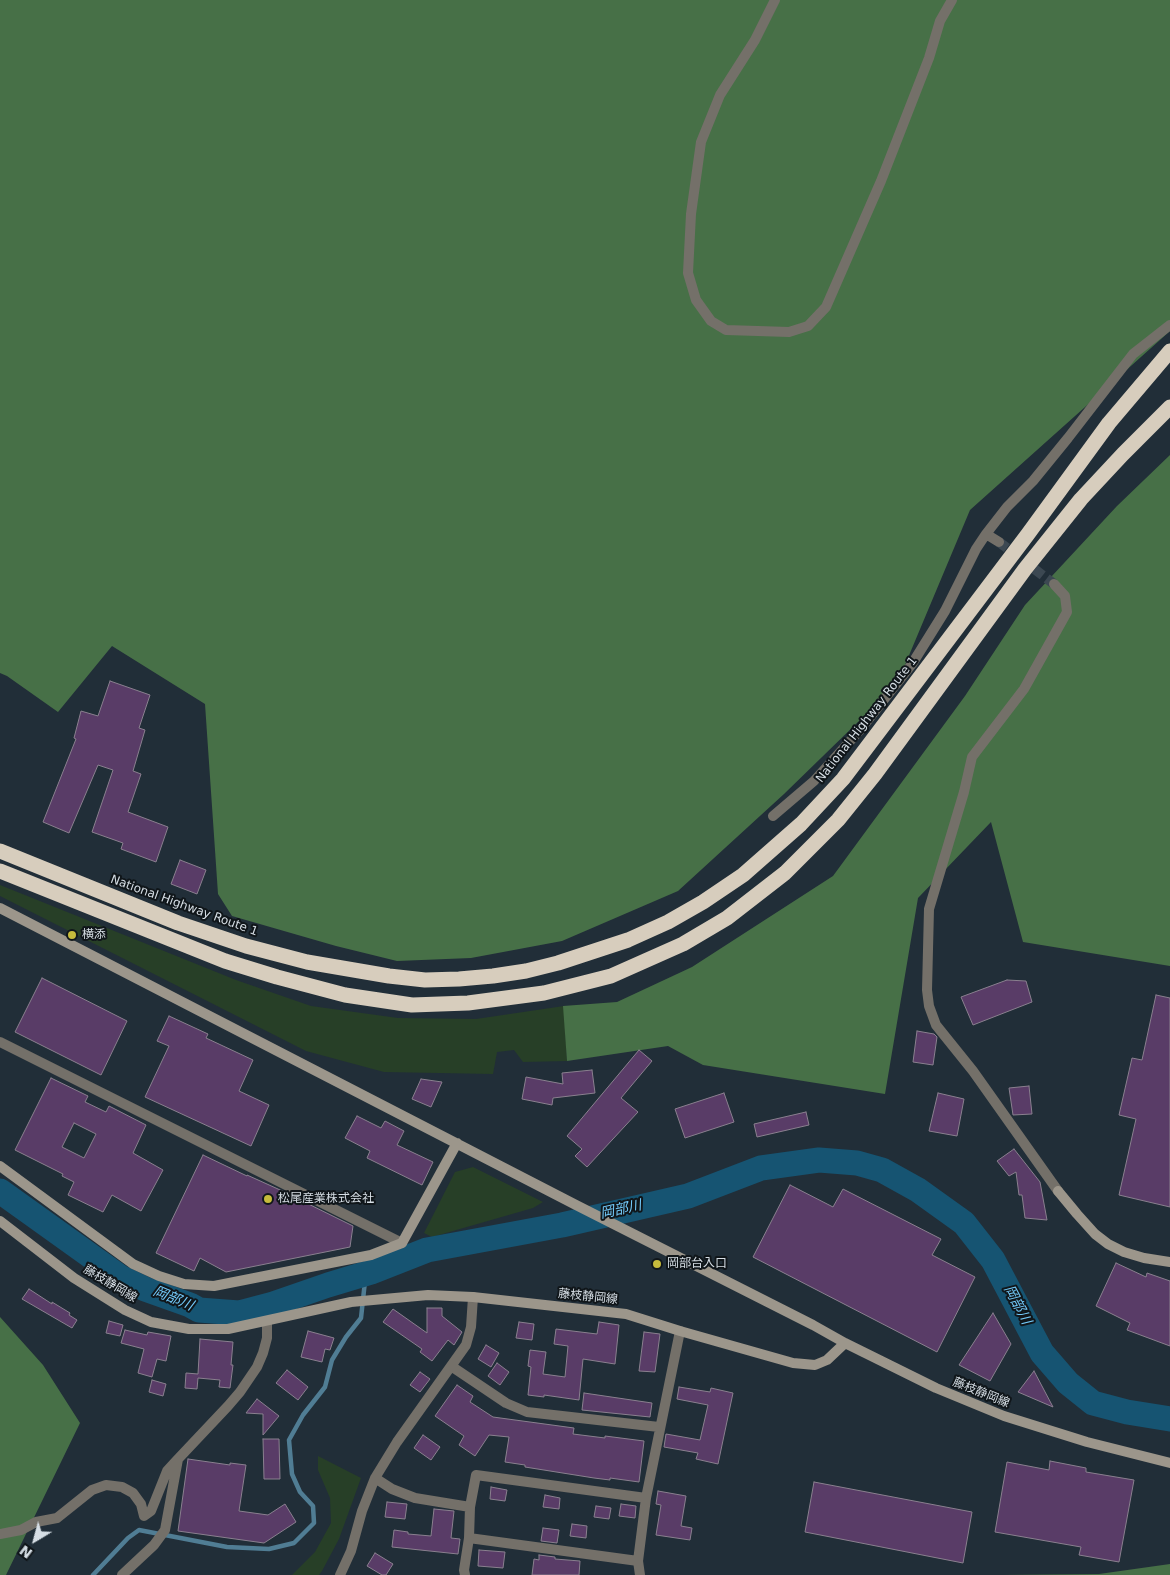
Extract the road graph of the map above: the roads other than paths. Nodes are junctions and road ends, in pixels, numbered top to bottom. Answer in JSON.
{"nodes":[{"id":1,"x":775,"y":0,"type":"edge"},
{"id":2,"x":952,"y":0,"type":"edge"},
{"id":3,"x":1170,"y":325,"type":"edge"},
{"id":4,"x":1170,"y":351,"type":"edge"},
{"id":5,"x":1170,"y":407,"type":"edge"},
{"id":6,"x":986,"y":534,"type":"junction"},
{"id":7,"x":999,"y":542,"type":"tunnel mouth"},
{"id":8,"x":1054,"y":584,"type":"tunnel mouth"},
{"id":9,"x":773,"y":816,"type":"dead end"},
{"id":10,"x":6,"y":854,"type":"edge"},
{"id":11,"x":3,"y":873,"type":"edge"},
{"id":12,"x":0,"y":908,"type":"edge"},
{"id":13,"x":0,"y":1042,"type":"edge"},
{"id":14,"x":457,"y":1143,"type":"junction"},
{"id":15,"x":0,"y":1166,"type":"edge"},
{"id":16,"x":0,"y":1221,"type":"edge"},
{"id":17,"x":402,"y":1243,"type":"junction"},
{"id":18,"x":1170,"y":1262,"type":"edge"},
{"id":19,"x":473,"y":1297,"type":"junction"},
{"id":20,"x":267,"y":1321,"type":"junction"},
{"id":21,"x":680,"y":1332,"type":"junction"},
{"id":22,"x":845,"y":1343,"type":"junction"},
{"id":23,"x":451,"y":1366,"type":"junction"},
{"id":24,"x":659,"y":1427,"type":"junction"},
{"id":25,"x":178,"y":1459,"type":"junction"},
{"id":26,"x":1170,"y":1462,"type":"edge"},
{"id":27,"x":375,"y":1478,"type":"junction"},
{"id":28,"x":646,"y":1498,"type":"junction"},
{"id":29,"x":470,"y":1507,"type":"junction"},
{"id":30,"x":0,"y":1534,"type":"edge"},
{"id":31,"x":469,"y":1538,"type":"junction"},
{"id":32,"x":638,"y":1561,"type":"junction"},
{"id":33,"x":122,"y":1575,"type":"edge"},
{"id":34,"x":340,"y":1575,"type":"edge"},
{"id":35,"x":465,"y":1575,"type":"edge"},
{"id":36,"x":640,"y":1575,"type":"edge"}],
"edges":[{"from":1,"to":2,"type":"street"},
{"from":3,"to":6,"type":"street"},
{"from":4,"to":10,"type":"highway","name":"National Highway Route 1"},
{"from":5,"to":11,"type":"highway"},
{"from":6,"to":7,"type":"street"},
{"from":6,"to":9,"type":"street"},
{"from":8,"to":18,"type":"street"},
{"from":12,"to":14,"type":"street"},
{"from":13,"to":17,"type":"street"},
{"from":14,"to":17,"type":"street"},
{"from":14,"to":22,"type":"street"},
{"from":15,"to":17,"type":"street"},
{"from":16,"to":20,"type":"street","name":"藤枝静岡線"},
{"from":19,"to":20,"type":"street","name":"藤枝静岡線"},
{"from":19,"to":21,"type":"street","name":"藤枝静岡線"},
{"from":19,"to":23,"type":"street"},
{"from":20,"to":25,"type":"street"},
{"from":21,"to":22,"type":"street","name":"藤枝静岡線"},
{"from":21,"to":24,"type":"street"},
{"from":22,"to":26,"type":"street","name":"藤枝静岡線"},
{"from":23,"to":24,"type":"street"},
{"from":23,"to":27,"type":"street"},
{"from":24,"to":28,"type":"street"},
{"from":25,"to":30,"type":"street"},
{"from":25,"to":33,"type":"street"},
{"from":27,"to":29,"type":"street"},
{"from":27,"to":34,"type":"street"},
{"from":28,"to":29,"type":"street"},
{"from":28,"to":32,"type":"street"},
{"from":29,"to":31,"type":"street"},
{"from":31,"to":32,"type":"street"},
{"from":31,"to":35,"type":"street"},
{"from":32,"to":36,"type":"street"}]}
